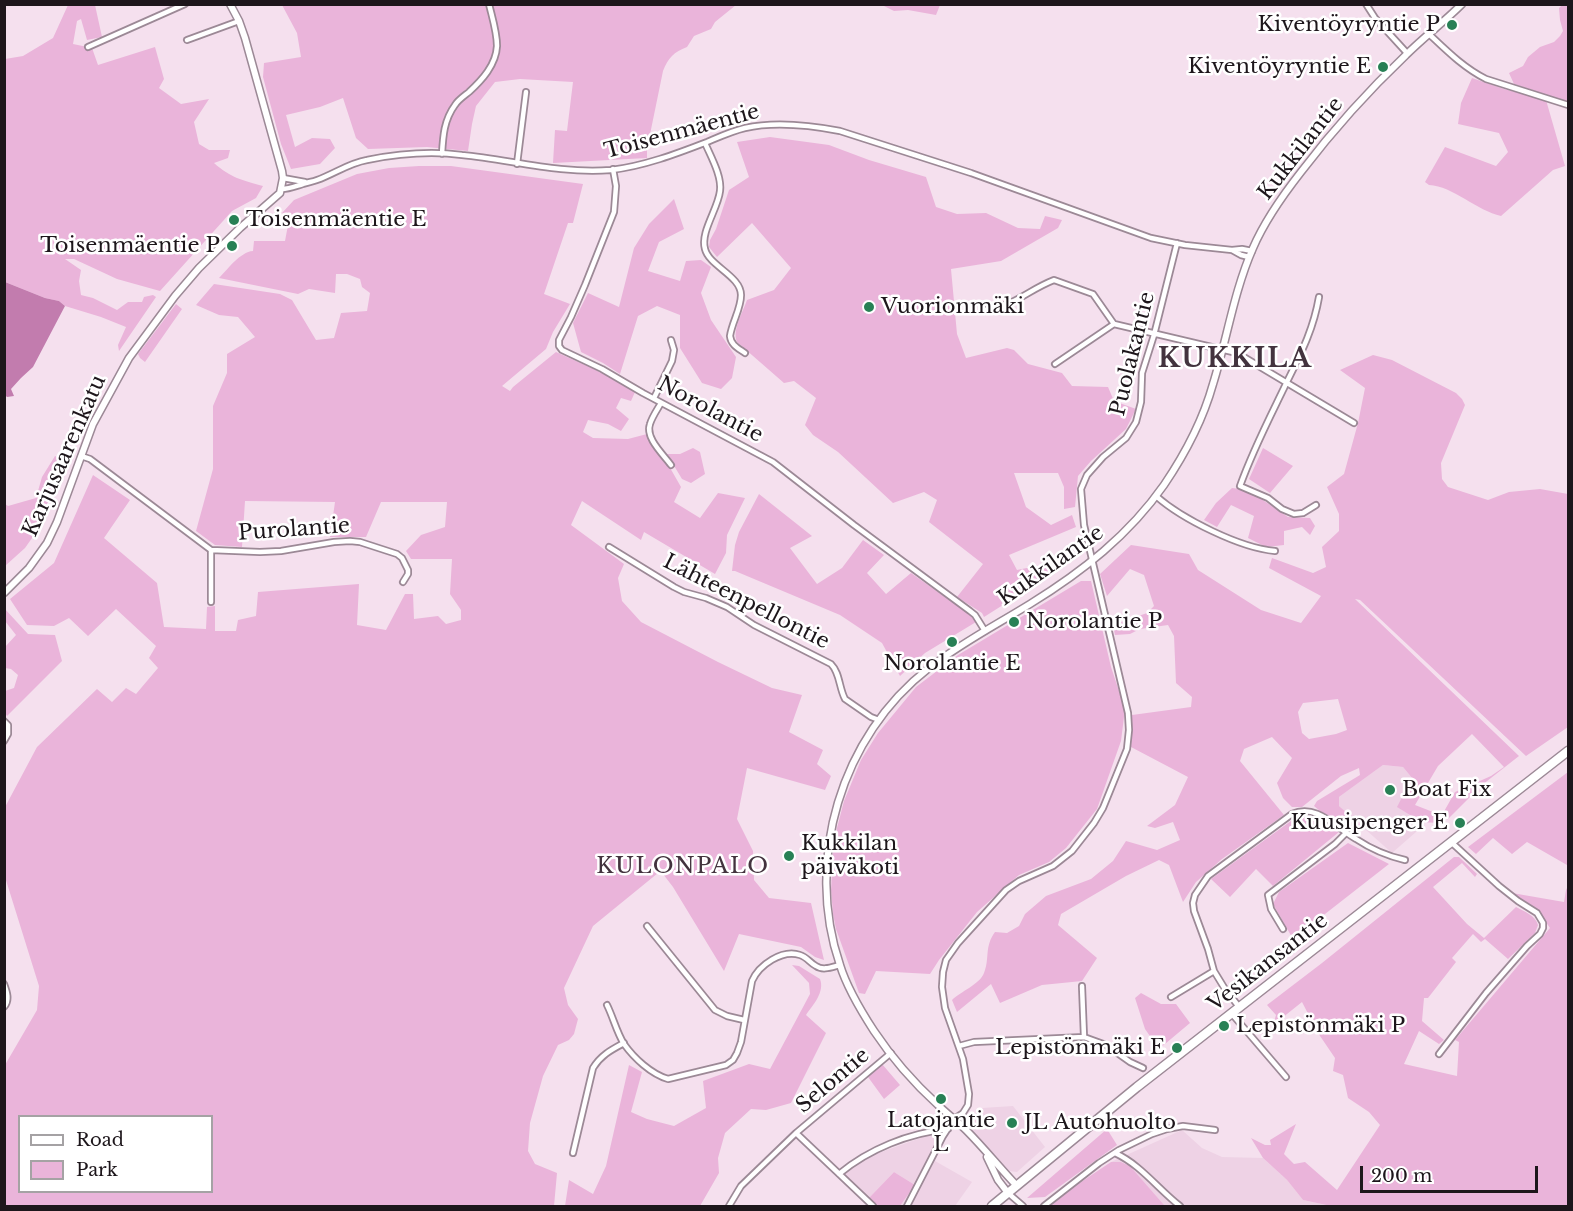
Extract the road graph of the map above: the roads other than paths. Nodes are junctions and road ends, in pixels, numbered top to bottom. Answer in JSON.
{"nodes":[{"id":1,"x":185,"y":4,"type":"edge"},
{"id":2,"x":230,"y":4,"type":"edge"},
{"id":3,"x":489,"y":4,"type":"edge"},
{"id":4,"x":1366,"y":4,"type":"edge"},
{"id":5,"x":1462,"y":4,"type":"edge"},
{"id":6,"x":239,"y":21,"type":"junction"},
{"id":7,"x":1429,"y":34,"type":"junction"},
{"id":8,"x":187,"y":40,"type":"dead end"},
{"id":9,"x":88,"y":47,"type":"dead end"},
{"id":10,"x":1407,"y":53,"type":"junction"},
{"id":11,"x":526,"y":92,"type":"dead end"},
{"id":12,"x":1569,"y":105,"type":"edge"},
{"id":13,"x":705,"y":143,"type":"junction"},
{"id":14,"x":442,"y":154,"type":"junction"},
{"id":15,"x":517,"y":164,"type":"junction"},
{"id":16,"x":613,"y":170,"type":"junction"},
{"id":17,"x":283,"y":178,"type":"junction"},
{"id":18,"x":308,"y":182,"type":"junction"},
{"id":19,"x":282,"y":189,"type":"junction"},
{"id":20,"x":1177,"y":243,"type":"junction"},
{"id":21,"x":1250,"y":254,"type":"junction"},
{"id":22,"x":1319,"y":297,"type":"dead end"},
{"id":23,"x":985,"y":310,"type":"dead end"},
{"id":24,"x":1114,"y":324,"type":"junction"},
{"id":25,"x":1154,"y":334,"type":"junction"},
{"id":26,"x":671,"y":340,"type":"dead end"},
{"id":27,"x":1223,"y":349,"type":"junction"},
{"id":28,"x":745,"y":353,"type":"dead end"},
{"id":29,"x":1055,"y":364,"type":"dead end"},
{"id":30,"x":1287,"y":382,"type":"junction"},
{"id":31,"x":654,"y":398,"type":"junction"},
{"id":32,"x":661,"y":403,"type":"junction"},
{"id":33,"x":1354,"y":423,"type":"dead end"},
{"id":34,"x":81,"y":456,"type":"junction"},
{"id":35,"x":671,"y":465,"type":"dead end"},
{"id":36,"x":1156,"y":496,"type":"junction"},
{"id":37,"x":1316,"y":505,"type":"dead end"},
{"id":38,"x":609,"y":548,"type":"dead end"},
{"id":39,"x":212,"y":550,"type":"junction"},
{"id":40,"x":1275,"y":551,"type":"dead end"},
{"id":41,"x":1092,"y":561,"type":"junction"},
{"id":42,"x":403,"y":582,"type":"dead end"},
{"id":43,"x":12,"y":584,"type":"junction"},
{"id":44,"x":4,"y":588,"type":"edge"},
{"id":45,"x":4,"y":593,"type":"edge"},
{"id":46,"x":211,"y":602,"type":"dead end"},
{"id":47,"x":985,"y":631,"type":"junction"},
{"id":48,"x":879,"y":720,"type":"junction"},
{"id":49,"x":6,"y":723,"type":"edge"},
{"id":50,"x":4,"y":741,"type":"edge"},
{"id":51,"x":1569,"y":751,"type":"edge"},
{"id":52,"x":1347,"y":833,"type":"junction"},
{"id":53,"x":1451,"y":842,"type":"junction"},
{"id":54,"x":1405,"y":860,"type":"dead end"},
{"id":55,"x":648,"y":927,"type":"dead end"},
{"id":56,"x":1282,"y":929,"type":"dead end"},
{"id":57,"x":840,"y":965,"type":"junction"},
{"id":58,"x":1214,"y":971,"type":"junction"},
{"id":59,"x":4,"y":984,"type":"edge"},
{"id":60,"x":1082,"y":986,"type":"dead end"},
{"id":61,"x":1171,"y":997,"type":"dead end"},
{"id":62,"x":607,"y":1005,"type":"dead end"},
{"id":63,"x":4,"y":1008,"type":"edge"},
{"id":64,"x":1240,"y":1008,"type":"junction"},
{"id":65,"x":1232,"y":1014,"type":"junction"},
{"id":66,"x":744,"y":1020,"type":"junction"},
{"id":67,"x":1084,"y":1037,"type":"junction"},
{"id":68,"x":624,"y":1043,"type":"junction"},
{"id":69,"x":959,"y":1046,"type":"junction"},
{"id":70,"x":891,"y":1053,"type":"junction"},
{"id":71,"x":1438,"y":1054,"type":"dead end"},
{"id":72,"x":1143,"y":1068,"type":"dead end"},
{"id":73,"x":1286,"y":1077,"type":"dead end"},
{"id":74,"x":954,"y":1119,"type":"junction"},
{"id":75,"x":948,"y":1129,"type":"junction"},
{"id":76,"x":1215,"y":1130,"type":"dead end"},
{"id":77,"x":796,"y":1133,"type":"junction"},
{"id":78,"x":979,"y":1144,"type":"junction"},
{"id":79,"x":573,"y":1153,"type":"dead end"},
{"id":80,"x":1115,"y":1153,"type":"junction"},
{"id":81,"x":839,"y":1174,"type":"junction"},
{"id":82,"x":1017,"y":1185,"type":"junction"},
{"id":83,"x":1008,"y":1193,"type":"junction"},
{"id":84,"x":1021,"y":1204,"type":"edge"},
{"id":85,"x":729,"y":1206,"type":"edge"},
{"id":86,"x":873,"y":1206,"type":"edge"},
{"id":87,"x":907,"y":1206,"type":"edge"},
{"id":88,"x":992,"y":1206,"type":"edge"},
{"id":89,"x":1044,"y":1206,"type":"edge"},
{"id":90,"x":1180,"y":1206,"type":"edge"}],
"edges":[{"from":1,"to":9,"type":"street"},
{"from":2,"to":6,"type":"street"},
{"from":3,"to":14,"type":"street"},
{"from":4,"to":10,"type":"street"},
{"from":5,"to":7,"type":"street","name":"Kukkilantie"},
{"from":6,"to":8,"type":"street"},
{"from":6,"to":17,"type":"street"},
{"from":7,"to":10,"type":"street","name":"Kukkilantie"},
{"from":7,"to":12,"type":"street"},
{"from":10,"to":21,"type":"street","name":"Kukkilantie"},
{"from":11,"to":15,"type":"street"},
{"from":13,"to":16,"type":"street","name":"Toisenmäentie"},
{"from":13,"to":20,"type":"street","name":"Toisenmäentie"},
{"from":13,"to":28,"type":"street"},
{"from":14,"to":15,"type":"street","name":"Toisenmäentie"},
{"from":14,"to":18,"type":"street","name":"Toisenmäentie"},
{"from":15,"to":16,"type":"street","name":"Toisenmäentie"},
{"from":16,"to":31,"type":"street","name":"Norolantie"},
{"from":17,"to":18,"type":"street","name":"Toisenmäentie"},
{"from":17,"to":19,"type":"street"},
{"from":18,"to":19,"type":"street","name":"Toisenmäentie"},
{"from":19,"to":34,"type":"street","name":"Karjusaarenkatu"},
{"from":20,"to":21,"type":"street","name":"Toisenmäentie"},
{"from":20,"to":25,"type":"street","name":"Puolakantie"},
{"from":21,"to":27,"type":"street","name":"Kukkilantie"},
{"from":22,"to":30,"type":"street"},
{"from":23,"to":24,"type":"street"},
{"from":24,"to":25,"type":"street"},
{"from":24,"to":29,"type":"street"},
{"from":25,"to":27,"type":"street"},
{"from":25,"to":41,"type":"street","name":"Puolakantie"},
{"from":26,"to":31,"type":"street"},
{"from":27,"to":30,"type":"street"},
{"from":27,"to":36,"type":"street","name":"Kukkilantie"},
{"from":30,"to":33,"type":"street"},
{"from":30,"to":37,"type":"street"},
{"from":31,"to":32,"type":"street","name":"Norolantie"},
{"from":32,"to":35,"type":"street"},
{"from":32,"to":47,"type":"street","name":"Norolantie"},
{"from":34,"to":39,"type":"street","name":"Purolantie"},
{"from":34,"to":43,"type":"street","name":"Karjusaarenkatu"},
{"from":36,"to":40,"type":"street"},
{"from":36,"to":41,"type":"street","name":"Kukkilantie"},
{"from":38,"to":48,"type":"street","name":"Lähteenpellontie"},
{"from":39,"to":42,"type":"street","name":"Purolantie"},
{"from":39,"to":46,"type":"street"},
{"from":41,"to":47,"type":"street","name":"Kukkilantie"},
{"from":41,"to":69,"type":"street","name":"Puolakantie"},
{"from":43,"to":44,"type":"street","name":"Karjusaarenkatu"},
{"from":43,"to":45,"type":"street","name":"Karjusaarenkatu"},
{"from":47,"to":48,"type":"street","name":"Kukkilantie"},
{"from":48,"to":57,"type":"street","name":"Kukkilantie"},
{"from":49,"to":50,"type":"street"},
{"from":51,"to":53,"type":"highway","name":"Vesikansantie"},
{"from":52,"to":54,"type":"street"},
{"from":52,"to":56,"type":"street"},
{"from":52,"to":58,"type":"street"},
{"from":53,"to":64,"type":"highway","name":"Vesikansantie"},
{"from":53,"to":71,"type":"street"},
{"from":55,"to":66,"type":"street"},
{"from":57,"to":66,"type":"street"},
{"from":57,"to":70,"type":"street","name":"Kukkilantie"},
{"from":58,"to":61,"type":"street"},
{"from":58,"to":64,"type":"street"},
{"from":59,"to":63,"type":"street"},
{"from":60,"to":67,"type":"street"},
{"from":62,"to":68,"type":"street"},
{"from":64,"to":65,"type":"highway","name":"Vesikansantie"},
{"from":65,"to":73,"type":"street"},
{"from":65,"to":82,"type":"highway","name":"Vesikansantie"},
{"from":66,"to":68,"type":"street"},
{"from":67,"to":69,"type":"street"},
{"from":67,"to":72,"type":"street"},
{"from":68,"to":79,"type":"street"},
{"from":69,"to":74,"type":"street","name":"Puolakantie"},
{"from":70,"to":74,"type":"street","name":"Kukkilantie"},
{"from":70,"to":77,"type":"street","name":"Selontie"},
{"from":74,"to":75,"type":"street","name":"Puolakantie"},
{"from":74,"to":78,"type":"street","name":"Kukkilantie"},
{"from":75,"to":81,"type":"street"},
{"from":75,"to":87,"type":"street","name":"Puolakantie"},
{"from":76,"to":80,"type":"street"},
{"from":77,"to":81,"type":"street","name":"Selontie"},
{"from":77,"to":85,"type":"street","name":"Selontie"},
{"from":78,"to":82,"type":"street","name":"Kukkilantie"},
{"from":78,"to":83,"type":"street","name":"Kukkilantie"},
{"from":80,"to":89,"type":"street"},
{"from":80,"to":90,"type":"street"},
{"from":81,"to":86,"type":"street","name":"Selontie"},
{"from":82,"to":83,"type":"highway","name":"Vesikansantie"},
{"from":82,"to":84,"type":"street"},
{"from":83,"to":84,"type":"street"},
{"from":83,"to":88,"type":"highway","name":"Vesikansantie"}]}
